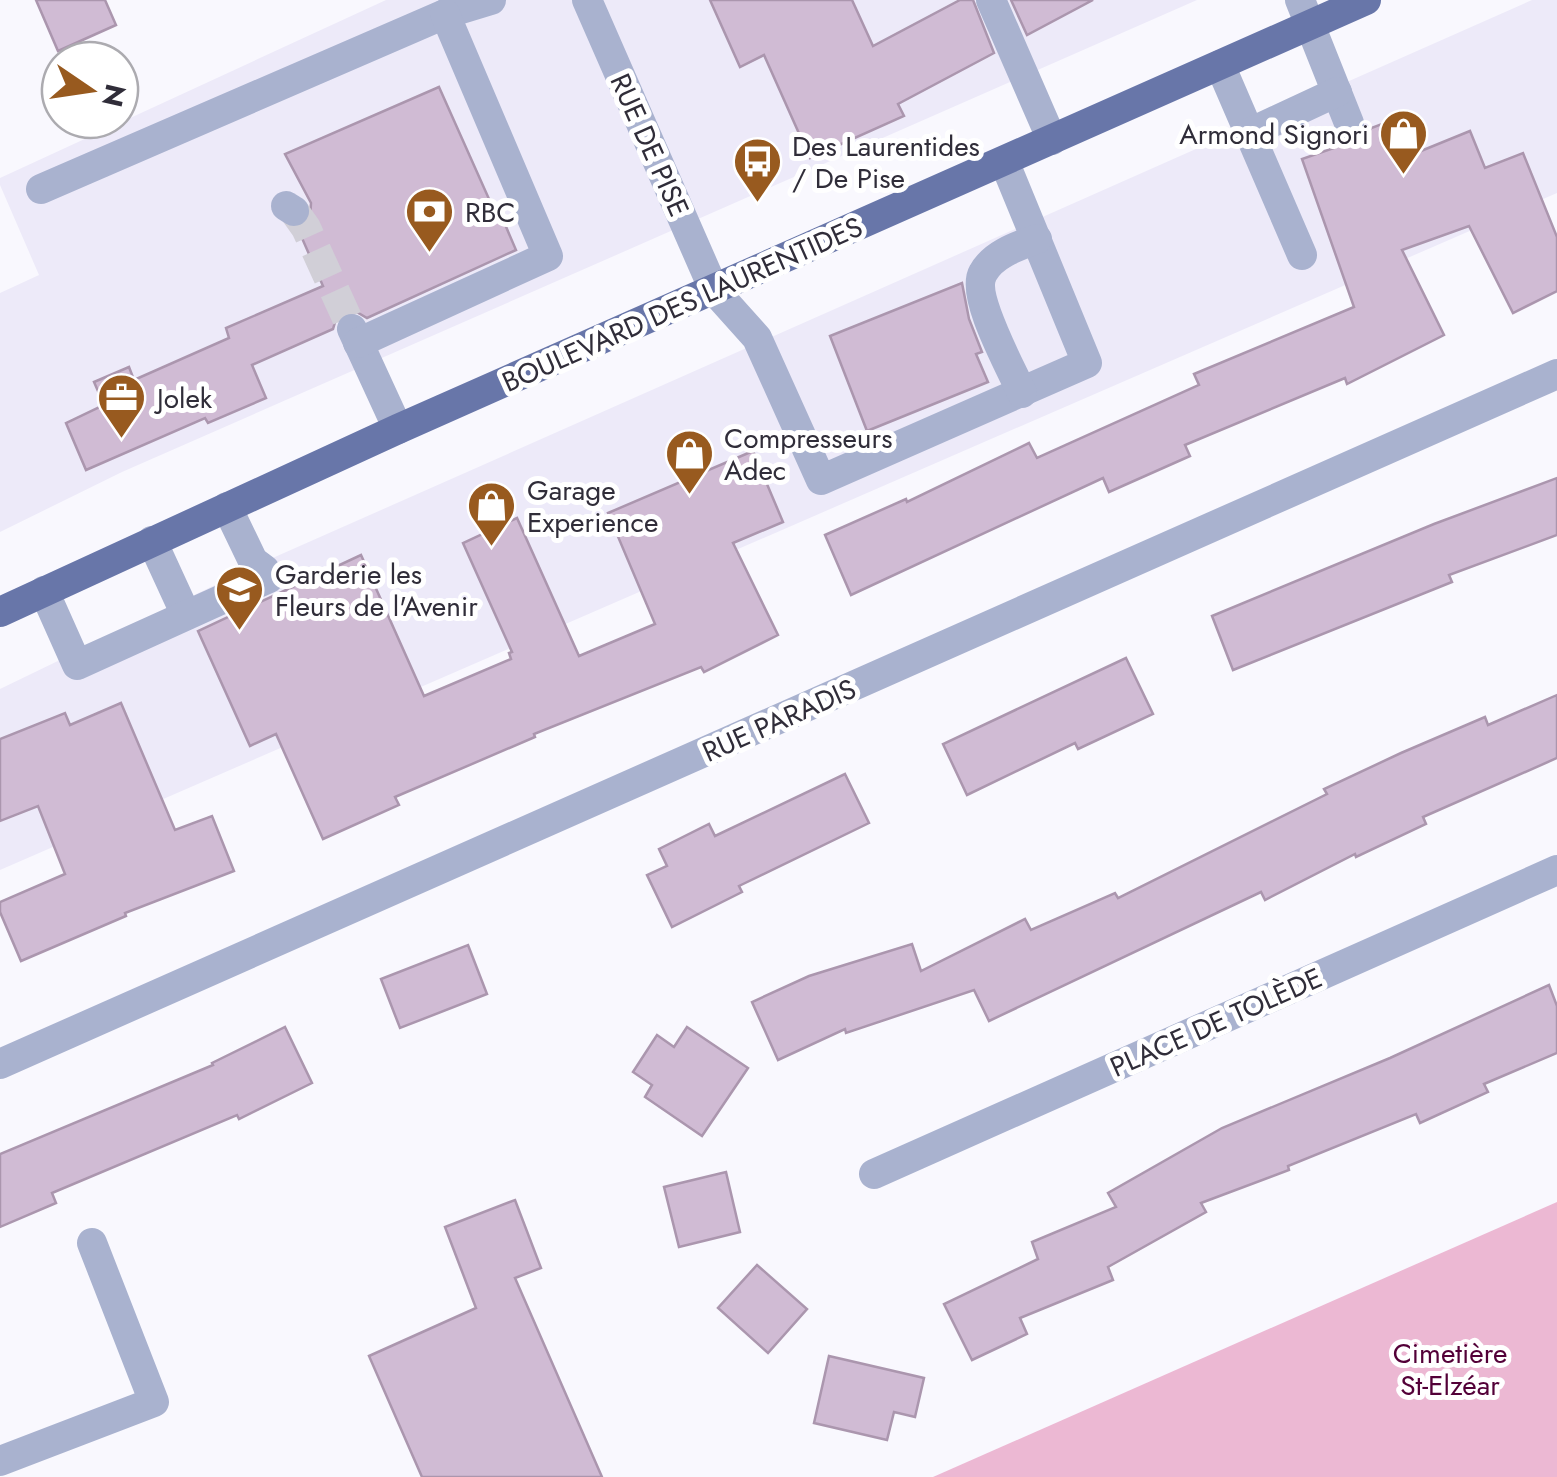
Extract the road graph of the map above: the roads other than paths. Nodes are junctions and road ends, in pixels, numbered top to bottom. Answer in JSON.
{"nodes":[{"id":1,"x":491,"y":0,"type":"edge"},
{"id":2,"x":586,"y":0,"type":"edge"},
{"id":3,"x":991,"y":0,"type":"edge"},
{"id":4,"x":1366,"y":0,"type":"edge"},
{"id":5,"x":1305,"y":12,"type":"edge"},
{"id":6,"x":445,"y":14,"type":"junction"},
{"id":7,"x":1220,"y":65,"type":"junction"},
{"id":8,"x":1336,"y":92,"type":"junction"},
{"id":9,"x":1349,"y":123,"type":"dead end"},
{"id":10,"x":1249,"y":133,"type":"junction"},
{"id":11,"x":1052,"y":140,"type":"junction"},
{"id":12,"x":1004,"y":161,"type":"junction"},
{"id":13,"x":40,"y":189,"type":"dead end"},
{"id":14,"x":1037,"y":239,"type":"junction"},
{"id":15,"x":1302,"y":255,"type":"dead end"},
{"id":16,"x":714,"y":290,"type":"junction"},
{"id":17,"x":1557,"y":374,"type":"edge"},
{"id":18,"x":1022,"y":393,"type":"junction"},
{"id":19,"x":398,"y":430,"type":"junction"},
{"id":20,"x":227,"y":507,"type":"junction"},
{"id":21,"x":152,"y":541,"type":"junction"},
{"id":22,"x":44,"y":591,"type":"junction"},
{"id":23,"x":0,"y":612,"type":"edge"},
{"id":24,"x":186,"y":616,"type":"junction"},
{"id":25,"x":1557,"y":870,"type":"edge"},
{"id":26,"x":0,"y":1064,"type":"edge"},
{"id":27,"x":874,"y":1174,"type":"dead end"},
{"id":28,"x":92,"y":1243,"type":"dead end"},
{"id":29,"x":0,"y":1461,"type":"edge"}],
"edges":[{"from":1,"to":6,"type":"street"},
{"from":2,"to":16,"type":"street","name":"RUE DE PISE"},
{"from":3,"to":11,"type":"street"},
{"from":4,"to":5,"type":"main road","name":"BOULEVARD DES LAURENTIDES"},
{"from":5,"to":7,"type":"main road","name":"BOULEVARD DES LAURENTIDES"},
{"from":5,"to":8,"type":"street"},
{"from":6,"to":13,"type":"street"},
{"from":6,"to":19,"type":"street"},
{"from":7,"to":10,"type":"street"},
{"from":7,"to":11,"type":"main road","name":"BOULEVARD DES LAURENTIDES"},
{"from":8,"to":9,"type":"street"},
{"from":8,"to":10,"type":"street"},
{"from":10,"to":15,"type":"street"},
{"from":11,"to":12,"type":"main road","name":"BOULEVARD DES LAURENTIDES"},
{"from":12,"to":14,"type":"street"},
{"from":12,"to":16,"type":"main road","name":"BOULEVARD DES LAURENTIDES"},
{"from":14,"to":18,"type":"street"},
{"from":14,"to":18,"type":"street"},
{"from":16,"to":18,"type":"street","name":"RUE DE PISE"},
{"from":16,"to":19,"type":"main road","name":"BOULEVARD DES LAURENTIDES"},
{"from":17,"to":26,"type":"street","name":"RUE PARADIS"},
{"from":19,"to":20,"type":"main road","name":"BOULEVARD DES LAURENTIDES"},
{"from":20,"to":21,"type":"main road","name":"BOULEVARD DES LAURENTIDES"},
{"from":20,"to":24,"type":"street"},
{"from":21,"to":22,"type":"main road","name":"BOULEVARD DES LAURENTIDES"},
{"from":21,"to":24,"type":"street"},
{"from":22,"to":23,"type":"main road","name":"BOULEVARD DES LAURENTIDES"},
{"from":22,"to":24,"type":"street"},
{"from":25,"to":27,"type":"street","name":"PLACE DE TOLÈDE"},
{"from":28,"to":29,"type":"street"}]}
